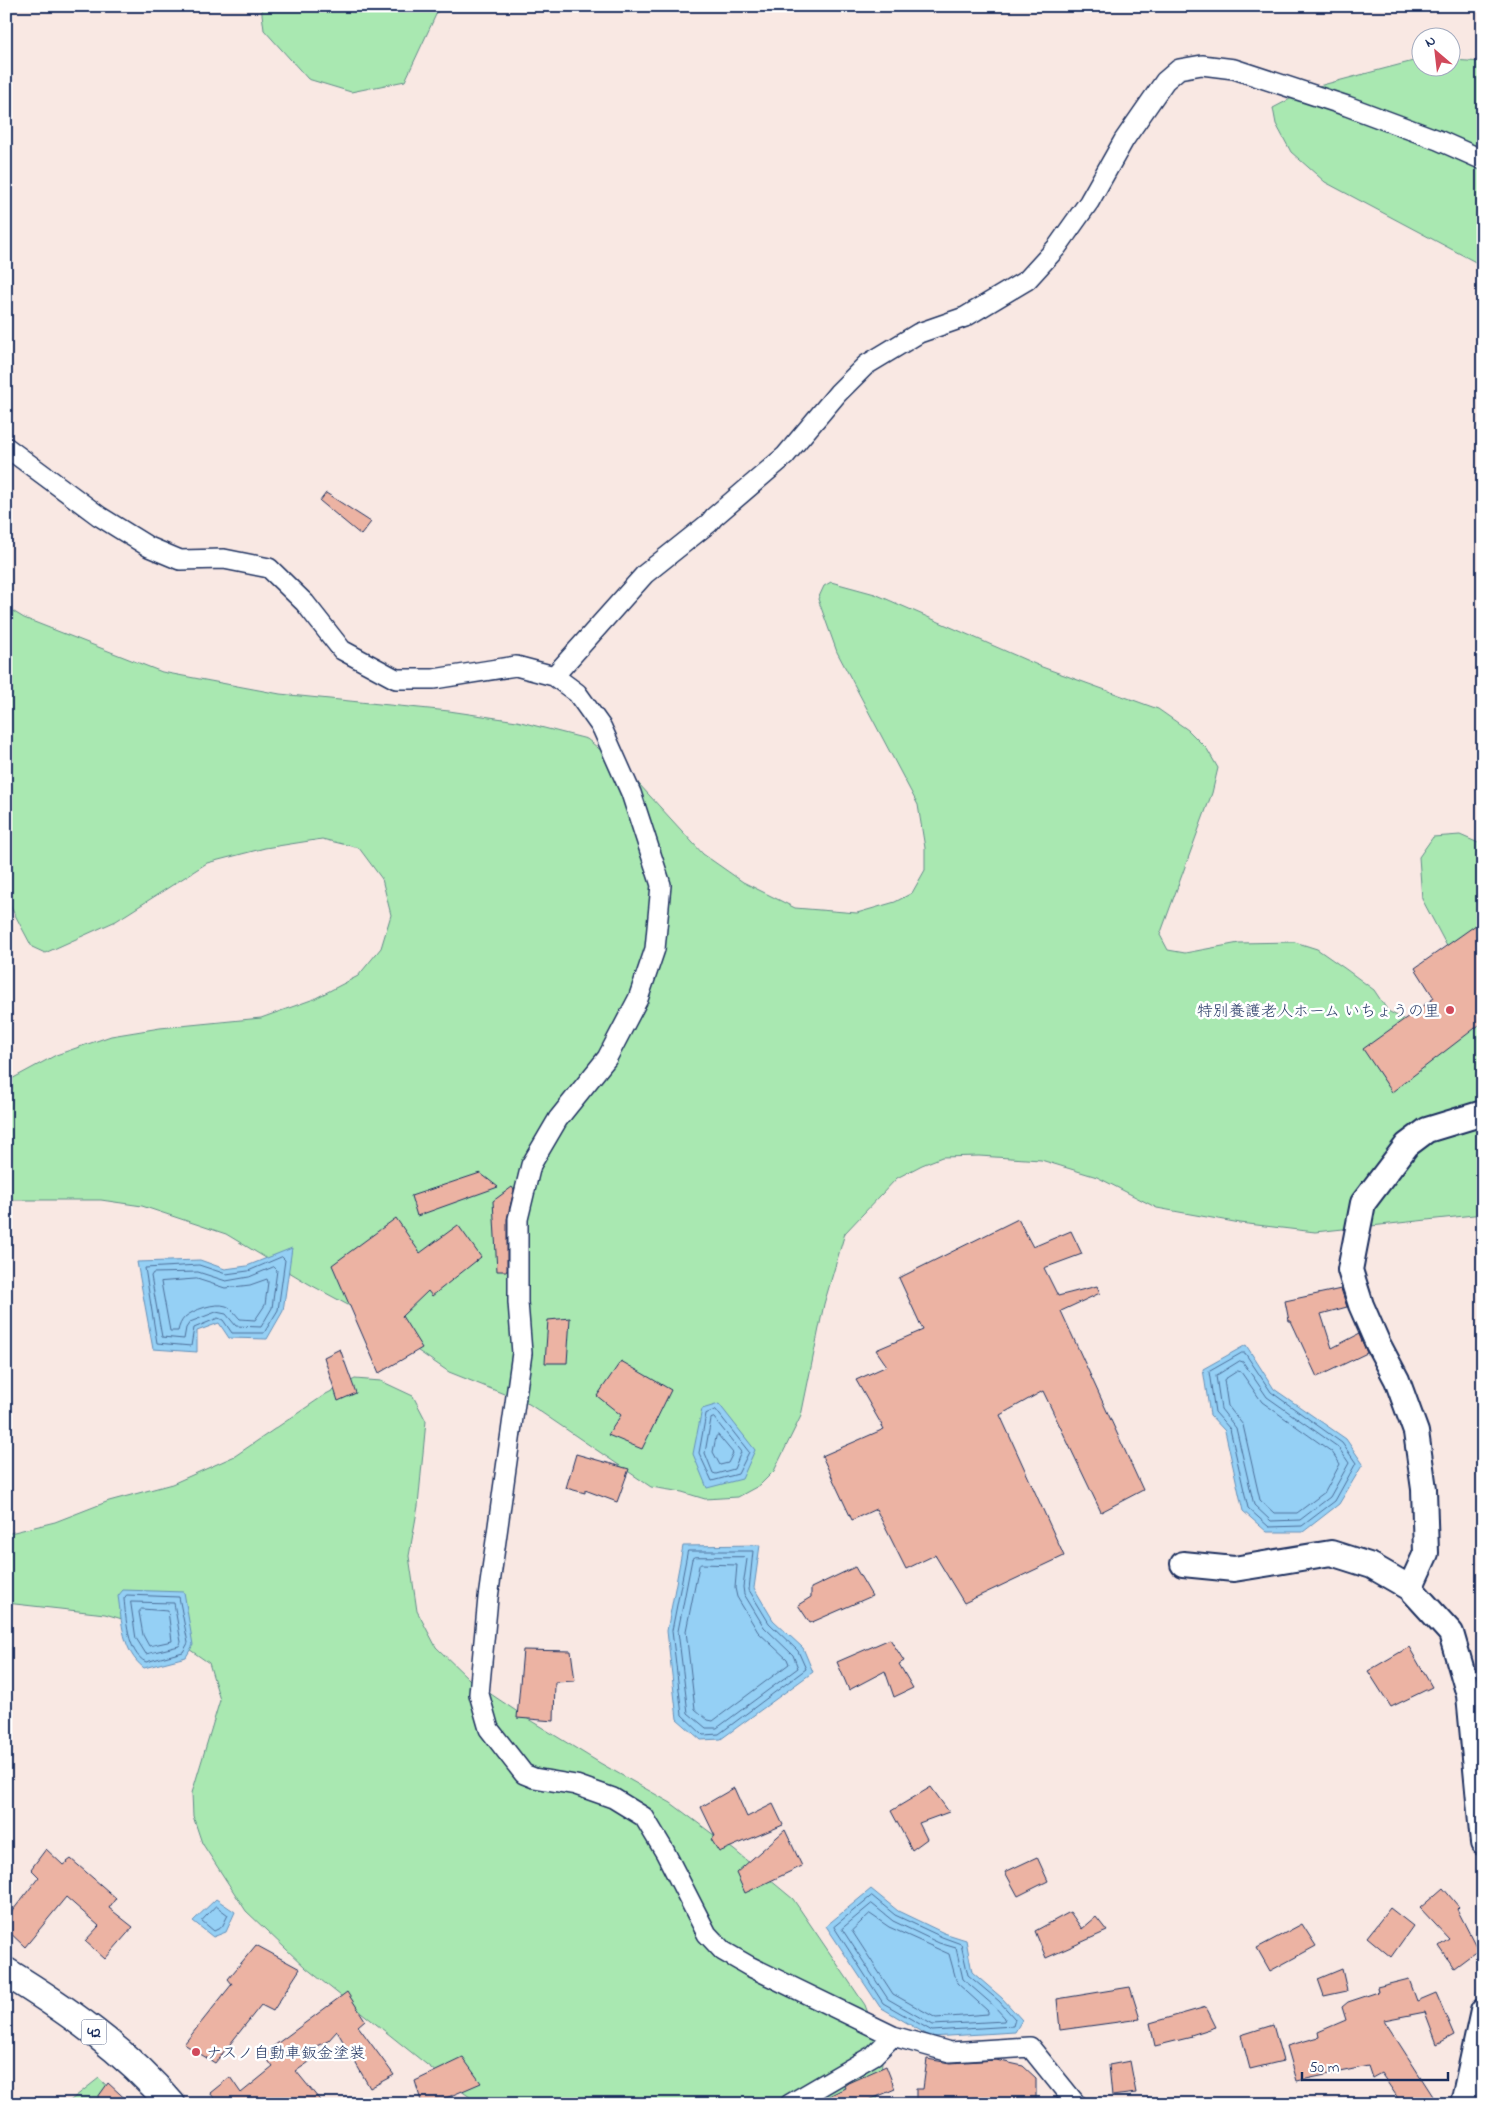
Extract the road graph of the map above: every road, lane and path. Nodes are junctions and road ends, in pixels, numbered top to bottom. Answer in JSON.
{"nodes":[{"id":1,"x":1483,"y":160,"type":"edge"},
{"id":2,"x":6,"y":447,"type":"edge"},
{"id":3,"x":554,"y":676,"type":"junction"},
{"id":4,"x":1483,"y":1113,"type":"edge"},
{"id":5,"x":1183,"y":1564,"type":"dead end"},
{"id":6,"x":1410,"y":1588,"type":"junction"},
{"id":7,"x":1483,"y":1844,"type":"edge"},
{"id":8,"x":6,"y":1972,"type":"edge"},
{"id":9,"x":1483,"y":2010,"type":"edge"},
{"id":10,"x":893,"y":2036,"type":"junction"},
{"id":11,"x":171,"y":2104,"type":"edge"},
{"id":12,"x":790,"y":2104,"type":"edge"},
{"id":13,"x":1076,"y":2104,"type":"edge"},
{"id":14,"x":1464,"y":2104,"type":"edge"}],
"edges":[{"from":1,"to":3,"type":"street"},
{"from":2,"to":3,"type":"street"},
{"from":3,"to":10,"type":"street"},
{"from":4,"to":6,"type":"street"},
{"from":5,"to":6,"type":"street"},
{"from":6,"to":7,"type":"street"},
{"from":8,"to":11,"type":"main road","number":"42"},
{"from":9,"to":14,"type":"street"},
{"from":10,"to":12,"type":"street"},
{"from":10,"to":13,"type":"street"}]}
